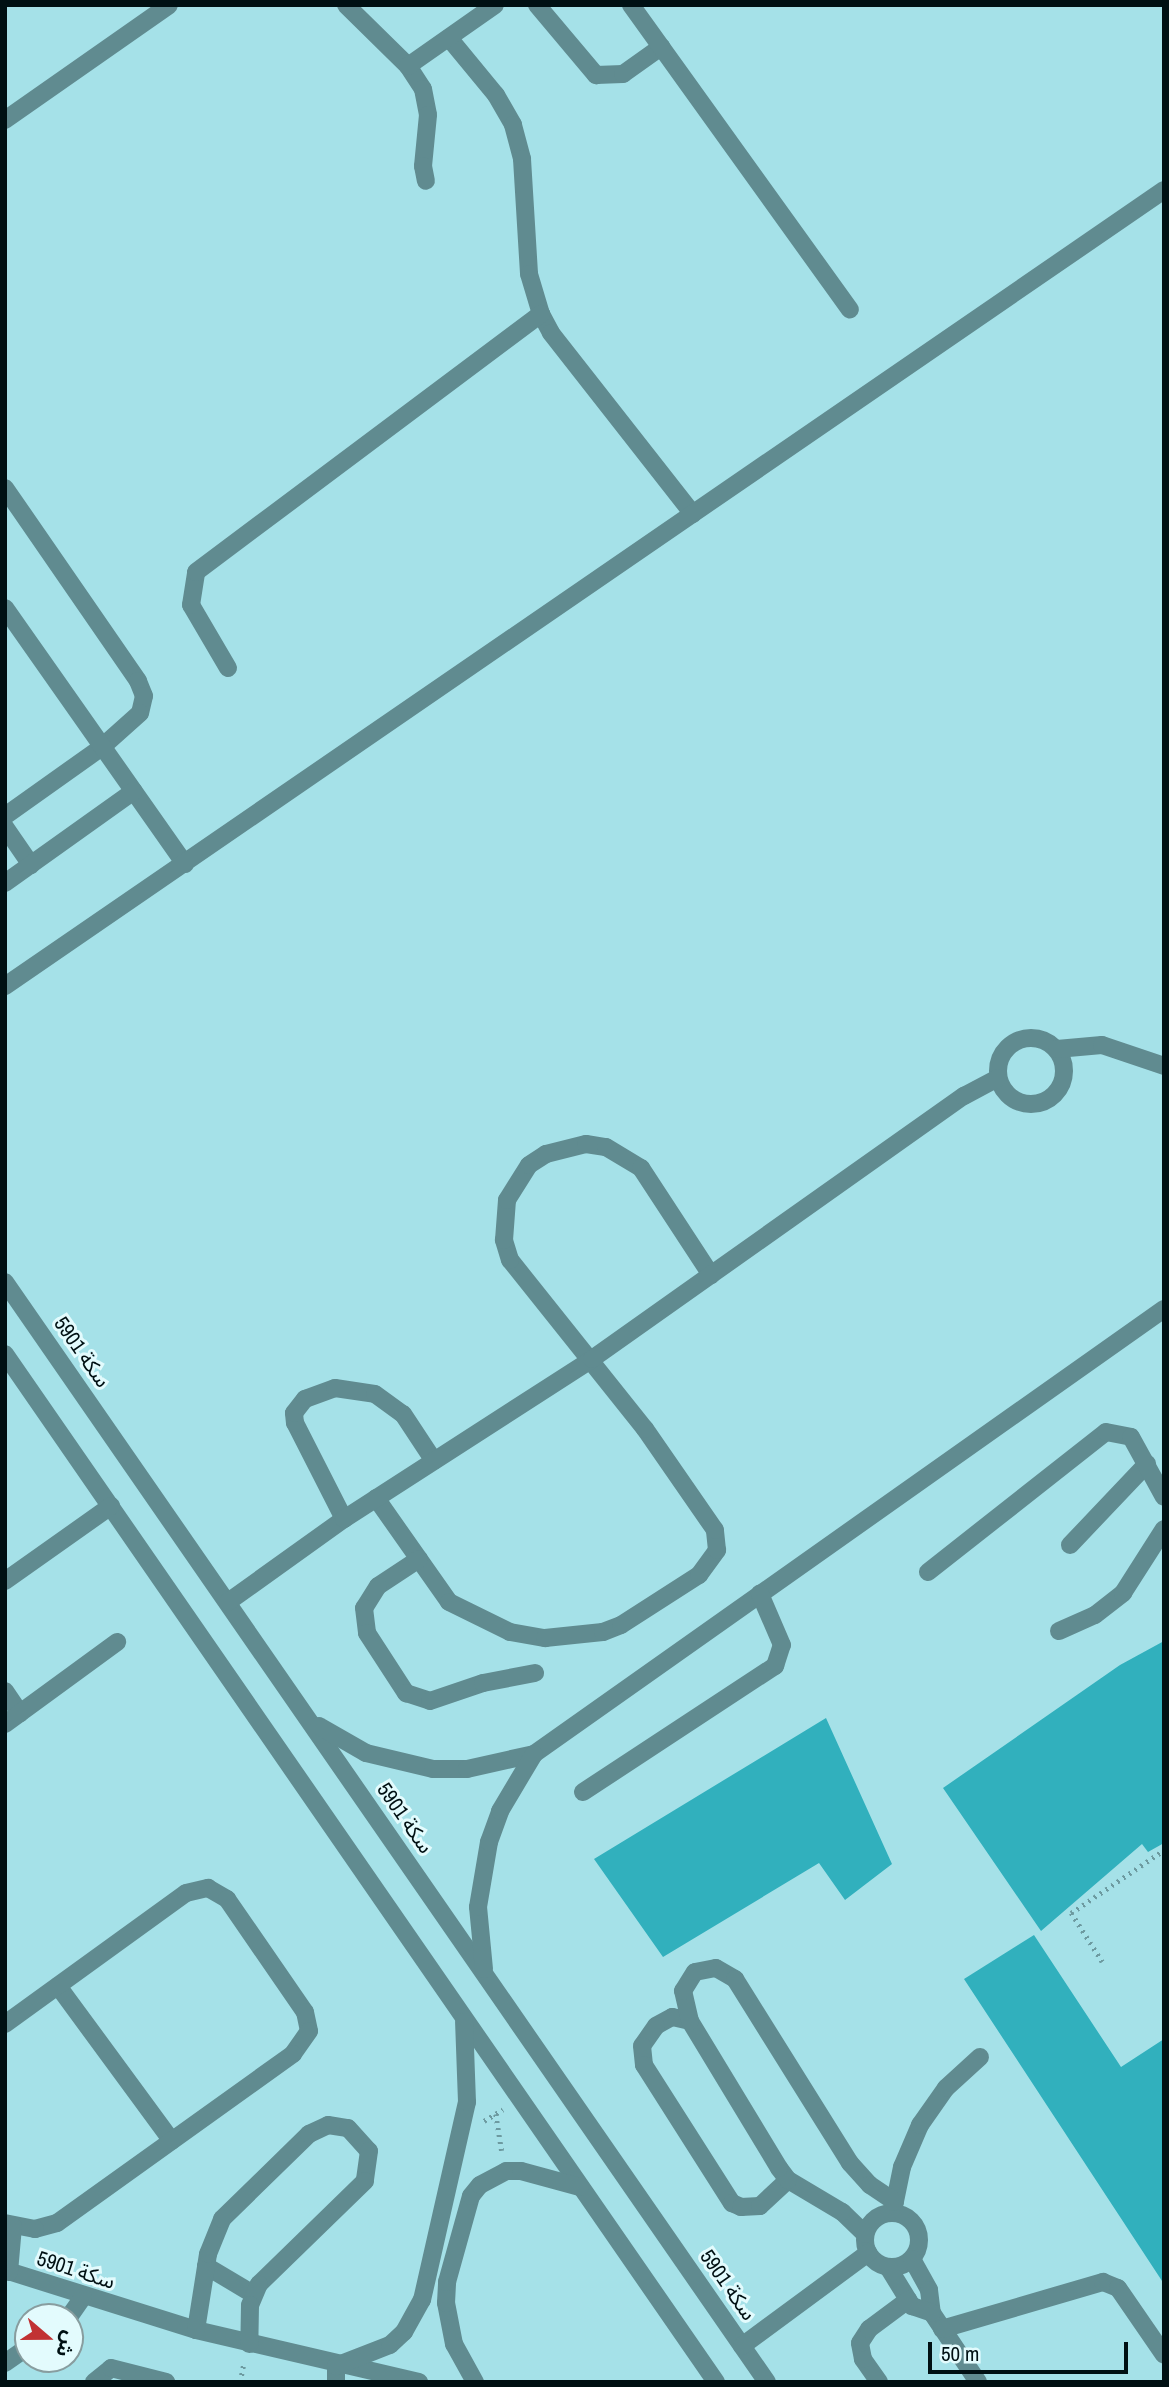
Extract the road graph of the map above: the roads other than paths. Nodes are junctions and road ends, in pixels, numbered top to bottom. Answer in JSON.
{"nodes":[{"id":1,"x":169,"y":5,"type":"edge"},
{"id":2,"x":346,"y":5,"type":"edge"},
{"id":3,"x":495,"y":5,"type":"edge"},
{"id":4,"x":537,"y":5,"type":"edge"},
{"id":5,"x":631,"y":5,"type":"edge"},
{"id":6,"x":449,"y":37,"type":"junction"},
{"id":7,"x":661,"y":47,"type":"junction"},
{"id":8,"x":408,"y":66,"type":"junction"},
{"id":9,"x":5,"y":120,"type":"edge"},
{"id":10,"x":426,"y":181,"type":"dead end"},
{"id":11,"x":1164,"y":190,"type":"edge"},
{"id":12,"x":850,"y":310,"type":"dead end"},
{"id":13,"x":541,"y":314,"type":"junction"},
{"id":14,"x":5,"y":488,"type":"edge"},
{"id":15,"x":693,"y":514,"type":"junction"},
{"id":16,"x":5,"y":608,"type":"edge"},
{"id":17,"x":228,"y":667,"type":"dead end"},
{"id":18,"x":102,"y":747,"type":"junction"},
{"id":19,"x":134,"y":791,"type":"junction"},
{"id":20,"x":5,"y":816,"type":"edge"},
{"id":21,"x":5,"y":827,"type":"edge"},
{"id":22,"x":185,"y":864,"type":"junction"},
{"id":23,"x":31,"y":865,"type":"junction"},
{"id":24,"x":5,"y":883,"type":"edge"},
{"id":25,"x":5,"y":986,"type":"edge"},
{"id":26,"x":1057,"y":1049,"type":"junction"},
{"id":27,"x":1164,"y":1066,"type":"edge"},
{"id":28,"x":998,"y":1078,"type":"junction"},
{"id":29,"x":711,"y":1275,"type":"junction"},
{"id":30,"x":5,"y":1282,"type":"edge"},
{"id":31,"x":1164,"y":1309,"type":"edge"},
{"id":32,"x":5,"y":1354,"type":"edge"},
{"id":33,"x":592,"y":1359,"type":"junction"},
{"id":34,"x":434,"y":1461,"type":"junction"},
{"id":35,"x":1147,"y":1464,"type":"junction"},
{"id":36,"x":1164,"y":1497,"type":"edge"},
{"id":37,"x":376,"y":1498,"type":"junction"},
{"id":38,"x":111,"y":1506,"type":"junction"},
{"id":39,"x":344,"y":1519,"type":"junction"},
{"id":40,"x":1164,"y":1529,"type":"edge"},
{"id":41,"x":1070,"y":1545,"type":"dead end"},
{"id":42,"x":419,"y":1559,"type":"junction"},
{"id":43,"x":928,"y":1572,"type":"dead end"},
{"id":44,"x":5,"y":1581,"type":"edge"},
{"id":45,"x":760,"y":1594,"type":"junction"},
{"id":46,"x":228,"y":1602,"type":"junction"},
{"id":47,"x":1059,"y":1631,"type":"dead end"},
{"id":48,"x":117,"y":1642,"type":"dead end"},
{"id":49,"x":535,"y":1673,"type":"dead end"},
{"id":50,"x":5,"y":1691,"type":"edge"},
{"id":51,"x":307,"y":1717,"type":"junction"},
{"id":52,"x":13,"y":1719,"type":"edge"},
{"id":53,"x":534,"y":1754,"type":"junction"},
{"id":54,"x":583,"y":1792,"type":"dead end"},
{"id":55,"x":485,"y":1972,"type":"junction"},
{"id":56,"x":58,"y":1986,"type":"junction"},
{"id":57,"x":462,"y":2015,"type":"junction"},
{"id":58,"x":690,"y":2021,"type":"junction"},
{"id":59,"x":5,"y":2024,"type":"edge"},
{"id":60,"x":980,"y":2057,"type":"dead end"},
{"id":61,"x":172,"y":2141,"type":"junction"},
{"id":62,"x":788,"y":2180,"type":"junction"},
{"id":63,"x":580,"y":2187,"type":"junction"},
{"id":64,"x":894,"y":2207,"type":"junction"},
{"id":65,"x":9,"y":2224,"type":"edge"},
{"id":66,"x":865,"y":2234,"type":"junction"},
{"id":67,"x":868,"y":2253,"type":"junction"},
{"id":68,"x":912,"y":2259,"type":"junction"},
{"id":69,"x":206,"y":2266,"type":"junction"},
{"id":70,"x":888,"y":2267,"type":"junction"},
{"id":71,"x":7,"y":2271,"type":"edge"},
{"id":72,"x":253,"y":2294,"type":"junction"},
{"id":73,"x":83,"y":2297,"type":"junction"},
{"id":74,"x":908,"y":2301,"type":"junction"},
{"id":75,"x":79,"y":2303,"type":"edge"},
{"id":76,"x":932,"y":2313,"type":"junction"},
{"id":77,"x":942,"y":2329,"type":"junction"},
{"id":78,"x":196,"y":2330,"type":"junction"},
{"id":79,"x":249,"y":2344,"type":"junction"},
{"id":80,"x":741,"y":2346,"type":"junction"},
{"id":81,"x":1164,"y":2355,"type":"edge"},
{"id":82,"x":336,"y":2374,"type":"edge"},
{"id":83,"x":94,"y":2382,"type":"edge"},
{"id":84,"x":166,"y":2382,"type":"edge"},
{"id":85,"x":419,"y":2382,"type":"edge"},
{"id":86,"x":475,"y":2382,"type":"edge"},
{"id":87,"x":716,"y":2382,"type":"edge"},
{"id":88,"x":767,"y":2382,"type":"edge"},
{"id":89,"x":879,"y":2382,"type":"edge"},
{"id":90,"x":978,"y":2382,"type":"edge"}],
"edges":[{"from":1,"to":9,"type":"street"},
{"from":2,"to":8,"type":"street"},
{"from":3,"to":6,"type":"street"},
{"from":4,"to":7,"type":"street"},
{"from":5,"to":7,"type":"street"},
{"from":6,"to":8,"type":"street"},
{"from":6,"to":13,"type":"street"},
{"from":7,"to":12,"type":"street"},
{"from":8,"to":10,"type":"street"},
{"from":11,"to":15,"type":"street"},
{"from":13,"to":15,"type":"street"},
{"from":13,"to":17,"type":"street"},
{"from":14,"to":18,"type":"street"},
{"from":15,"to":22,"type":"street"},
{"from":16,"to":18,"type":"street"},
{"from":18,"to":19,"type":"street"},
{"from":18,"to":20,"type":"street"},
{"from":19,"to":22,"type":"street"},
{"from":19,"to":23,"type":"street"},
{"from":21,"to":23,"type":"street"},
{"from":22,"to":25,"type":"street"},
{"from":23,"to":24,"type":"street"},
{"from":26,"to":27,"type":"street"},
{"from":26,"to":28,"type":"street"},
{"from":26,"to":28,"type":"street"},
{"from":28,"to":29,"type":"street"},
{"from":29,"to":33,"type":"street"},
{"from":29,"to":33,"type":"street"},
{"from":30,"to":46,"type":"street","name":"سكة 5901"},
{"from":31,"to":45,"type":"street"},
{"from":32,"to":38,"type":"street"},
{"from":33,"to":34,"type":"street"},
{"from":33,"to":42,"type":"street"},
{"from":34,"to":37,"type":"street"},
{"from":34,"to":39,"type":"street"},
{"from":35,"to":36,"type":"street"},
{"from":35,"to":41,"type":"street"},
{"from":35,"to":43,"type":"street"},
{"from":37,"to":39,"type":"street"},
{"from":37,"to":42,"type":"street"},
{"from":38,"to":44,"type":"street"},
{"from":38,"to":57,"type":"street"},
{"from":39,"to":46,"type":"street"},
{"from":40,"to":47,"type":"street"},
{"from":42,"to":49,"type":"street"},
{"from":45,"to":53,"type":"street"},
{"from":45,"to":54,"type":"street"},
{"from":46,"to":51,"type":"street","name":"سكة 5901"},
{"from":48,"to":52,"type":"street"},
{"from":50,"to":52,"type":"street"},
{"from":51,"to":53,"type":"street"},
{"from":51,"to":55,"type":"street","name":"سكة 5901"},
{"from":53,"to":55,"type":"street"},
{"from":55,"to":80,"type":"street","name":"سكة 5901"},
{"from":56,"to":59,"type":"street"},
{"from":56,"to":61,"type":"street"},
{"from":56,"to":61,"type":"street"},
{"from":57,"to":63,"type":"street"},
{"from":57,"to":82,"type":"street"},
{"from":58,"to":62,"type":"street"},
{"from":58,"to":62,"type":"street"},
{"from":58,"to":64,"type":"street"},
{"from":60,"to":64,"type":"street"},
{"from":61,"to":65,"type":"street"},
{"from":62,"to":66,"type":"street"},
{"from":63,"to":86,"type":"street"},
{"from":63,"to":87,"type":"street"},
{"from":64,"to":66,"type":"street"},
{"from":64,"to":68,"type":"street"},
{"from":65,"to":71,"type":"street"},
{"from":66,"to":67,"type":"street"},
{"from":67,"to":70,"type":"street"},
{"from":67,"to":80,"type":"street"},
{"from":68,"to":70,"type":"street"},
{"from":68,"to":76,"type":"street"},
{"from":69,"to":72,"type":"street"},
{"from":69,"to":72,"type":"street"},
{"from":69,"to":78,"type":"street"},
{"from":70,"to":74,"type":"street"},
{"from":71,"to":73,"type":"street","name":"سكة 5901"},
{"from":72,"to":79,"type":"street"},
{"from":73,"to":75,"type":"street"},
{"from":73,"to":78,"type":"street","name":"سكة 5901"},
{"from":74,"to":76,"type":"street"},
{"from":74,"to":89,"type":"street"},
{"from":76,"to":77,"type":"street"},
{"from":77,"to":81,"type":"street"},
{"from":77,"to":90,"type":"street"},
{"from":78,"to":79,"type":"street","name":"سكة 5901"},
{"from":79,"to":82,"type":"street","name":"سكة 5901"},
{"from":80,"to":88,"type":"street","name":"سكة 5901"},
{"from":82,"to":85,"type":"street","name":"سكة 5901"},
{"from":83,"to":84,"type":"street"}]}
